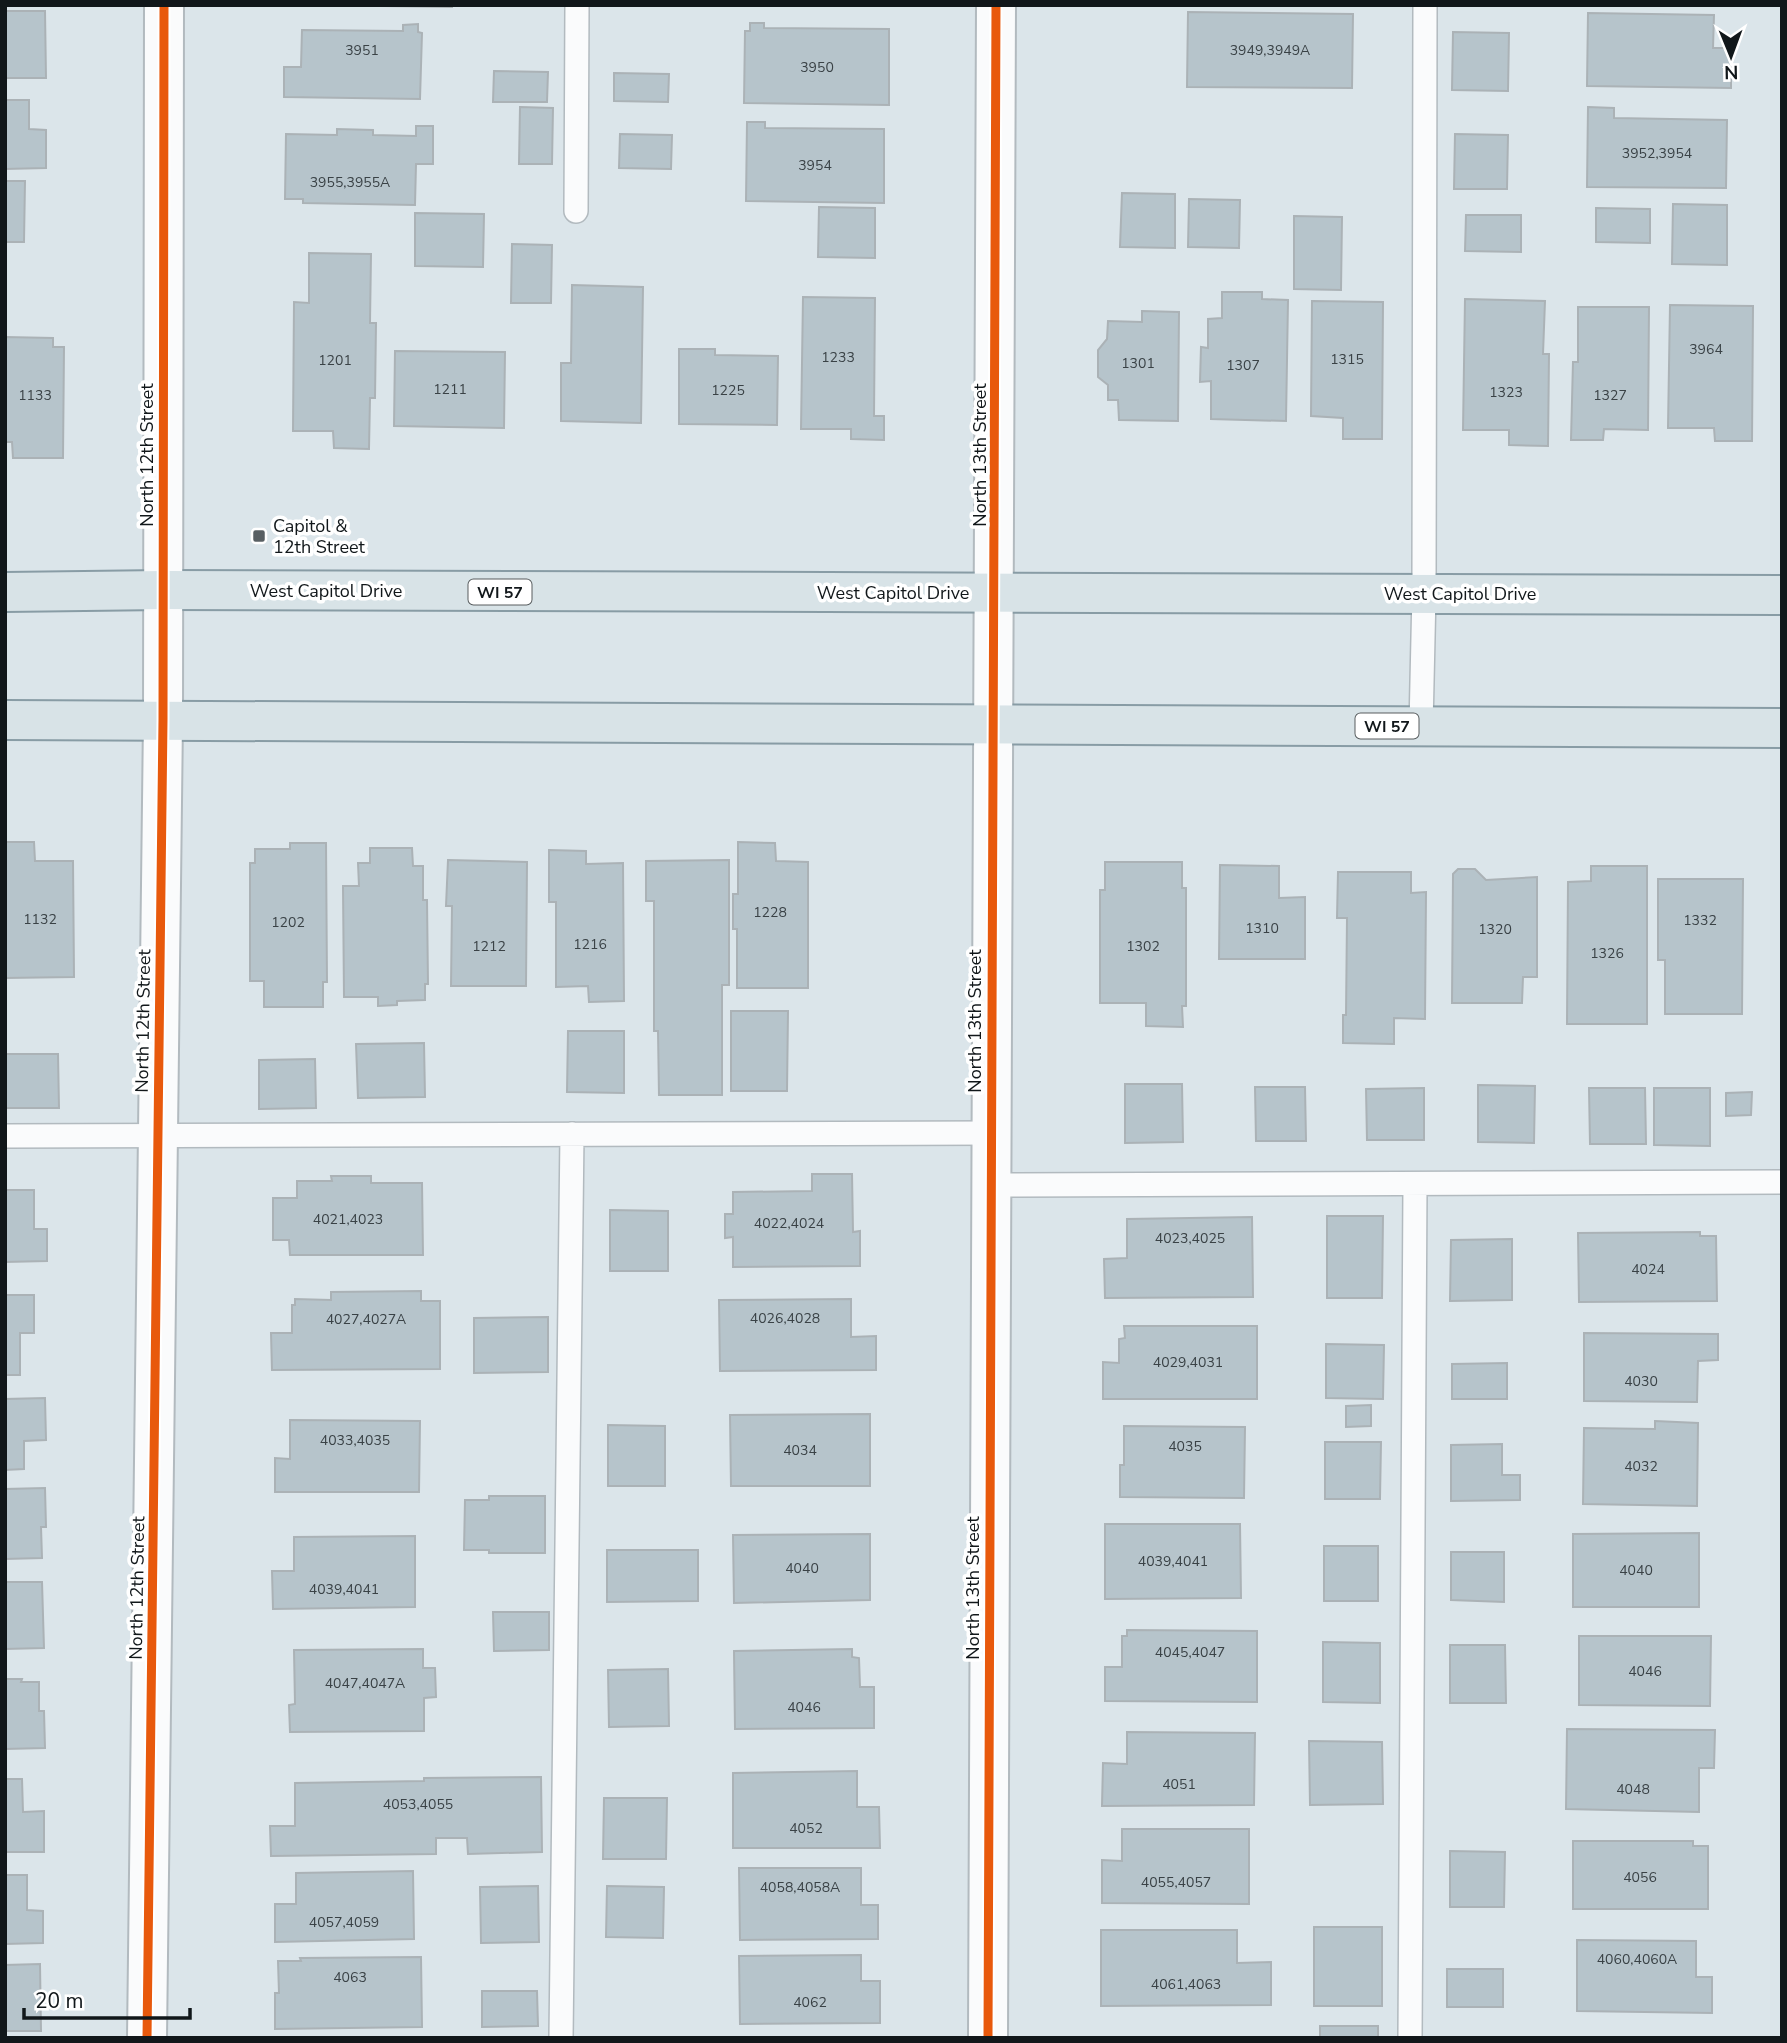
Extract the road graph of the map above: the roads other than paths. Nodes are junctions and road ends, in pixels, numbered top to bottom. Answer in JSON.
{"nodes":[{"id":1,"x":164,"y":5,"type":"edge"},
{"id":2,"x":577,"y":5,"type":"edge"},
{"id":3,"x":996,"y":5,"type":"edge"},
{"id":4,"x":1425,"y":5,"type":"edge"},
{"id":5,"x":576,"y":211,"type":"dead end"},
{"id":6,"x":163,"y":590,"type":"junction"},
{"id":7,"x":5,"y":592,"type":"edge"},
{"id":8,"x":1424,"y":593,"type":"junction"},
{"id":9,"x":995,"y":594,"type":"junction"},
{"id":10,"x":1782,"y":595,"type":"edge"},
{"id":11,"x":5,"y":720,"type":"edge"},
{"id":12,"x":163,"y":720,"type":"junction"},
{"id":13,"x":992,"y":724,"type":"junction"},
{"id":14,"x":1421,"y":726,"type":"junction"},
{"id":15,"x":1782,"y":728,"type":"edge"},
{"id":16,"x":990,"y":1133,"type":"junction"},
{"id":17,"x":572,"y":1134,"type":"junction"},
{"id":18,"x":5,"y":1136,"type":"edge"},
{"id":19,"x":158,"y":1136,"type":"junction"},
{"id":20,"x":1782,"y":1182,"type":"edge"},
{"id":21,"x":1415,"y":1184,"type":"junction"},
{"id":22,"x":990,"y":1185,"type":"junction"},
{"id":23,"x":147,"y":2038,"type":"edge"},
{"id":24,"x":561,"y":2038,"type":"edge"},
{"id":25,"x":988,"y":2038,"type":"edge"},
{"id":26,"x":1410,"y":2038,"type":"edge"}],
"edges":[{"from":1,"to":6,"type":"street","name":"North 12th Street"},
{"from":2,"to":5,"type":"lane"},
{"from":3,"to":9,"type":"street","name":"North 13th Street"},
{"from":4,"to":8,"type":"lane"},
{"from":6,"to":7,"type":"main road","name":"West Capitol Drive","number":"WI 57"},
{"from":6,"to":9,"type":"main road","name":"West Capitol Drive","number":"WI 57"},
{"from":6,"to":12,"type":"street","name":"North 12th Street"},
{"from":8,"to":9,"type":"main road","name":"West Capitol Drive","number":"WI 57"},
{"from":8,"to":10,"type":"main road","name":"West Capitol Drive","number":"WI 57"},
{"from":8,"to":14,"type":"lane"},
{"from":9,"to":13,"type":"street","name":"North 13th Street"},
{"from":11,"to":12,"type":"main road","number":"WI 57"},
{"from":12,"to":13,"type":"main road","number":"WI 57"},
{"from":12,"to":19,"type":"street","name":"North 12th Street"},
{"from":13,"to":14,"type":"main road","number":"WI 57"},
{"from":13,"to":16,"type":"street","name":"North 13th Street"},
{"from":14,"to":15,"type":"main road","number":"WI 57"},
{"from":16,"to":17,"type":"lane"},
{"from":16,"to":22,"type":"street","name":"North 13th Street"},
{"from":17,"to":19,"type":"lane"},
{"from":17,"to":24,"type":"lane"},
{"from":18,"to":19,"type":"lane"},
{"from":19,"to":23,"type":"street","name":"North 12th Street"},
{"from":20,"to":21,"type":"lane"},
{"from":21,"to":22,"type":"lane"},
{"from":21,"to":26,"type":"lane"},
{"from":22,"to":25,"type":"street","name":"North 13th Street"}]}
